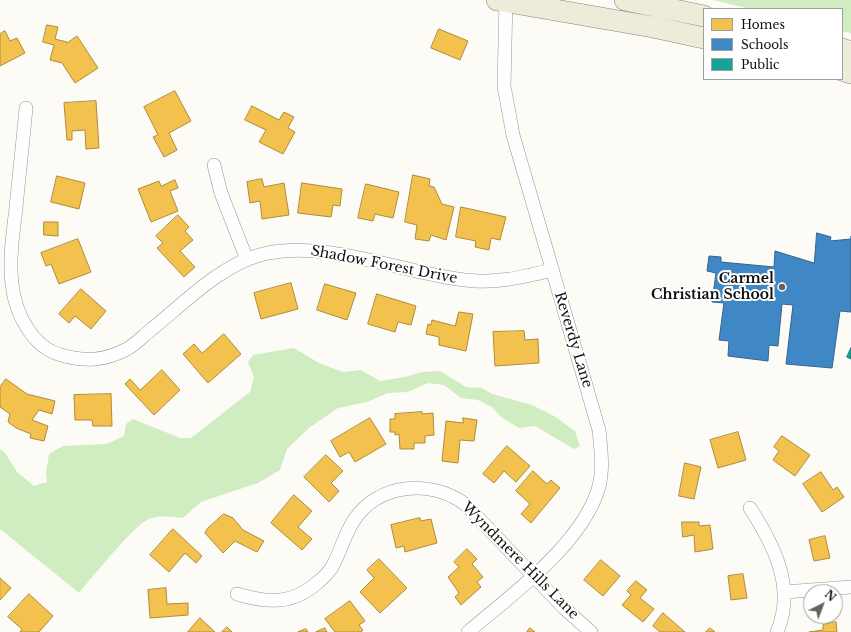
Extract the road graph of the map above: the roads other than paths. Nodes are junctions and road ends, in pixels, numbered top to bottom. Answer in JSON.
{"nodes":[{"id":1,"x":625,"y":0,"type":"edge"},
{"id":2,"x":503,"y":1,"type":"edge"},
{"id":3,"x":703,"y":16,"type":"edge"},
{"id":4,"x":703,"y":38,"type":"edge"},
{"id":5,"x":26,"y":108,"type":"dead end"},
{"id":6,"x":214,"y":165,"type":"dead end"},
{"id":7,"x":248,"y":260,"type":"junction"},
{"id":8,"x":552,"y":270,"type":"junction"},
{"id":9,"x":750,"y":508,"type":"dead end"},
{"id":10,"x":534,"y":575,"type":"junction"},
{"id":11,"x":851,"y":587,"type":"edge"},
{"id":12,"x":784,"y":592,"type":"junction"},
{"id":13,"x":237,"y":594,"type":"dead end"},
{"id":14,"x":468,"y":632,"type":"edge"},
{"id":15,"x":591,"y":632,"type":"edge"},
{"id":16,"x":776,"y":632,"type":"edge"}],
"edges":[{"from":1,"to":3,"type":"main road"},
{"from":2,"to":4,"type":"main road"},
{"from":2,"to":8,"type":"street","name":"Reverdy Lane"},
{"from":5,"to":7,"type":"street","name":"Shadow Forest Drive"},
{"from":6,"to":7,"type":"street"},
{"from":7,"to":8,"type":"street","name":"Shadow Forest Drive"},
{"from":8,"to":10,"type":"street","name":"Reverdy Lane"},
{"from":9,"to":12,"type":"street"},
{"from":10,"to":13,"type":"street","name":"Wyndmere Hills Lane"},
{"from":10,"to":14,"type":"street","name":"Reverdy Lane"},
{"from":10,"to":15,"type":"street","name":"Wyndmere Hills Lane"},
{"from":11,"to":12,"type":"street"},
{"from":12,"to":16,"type":"street"}]}
